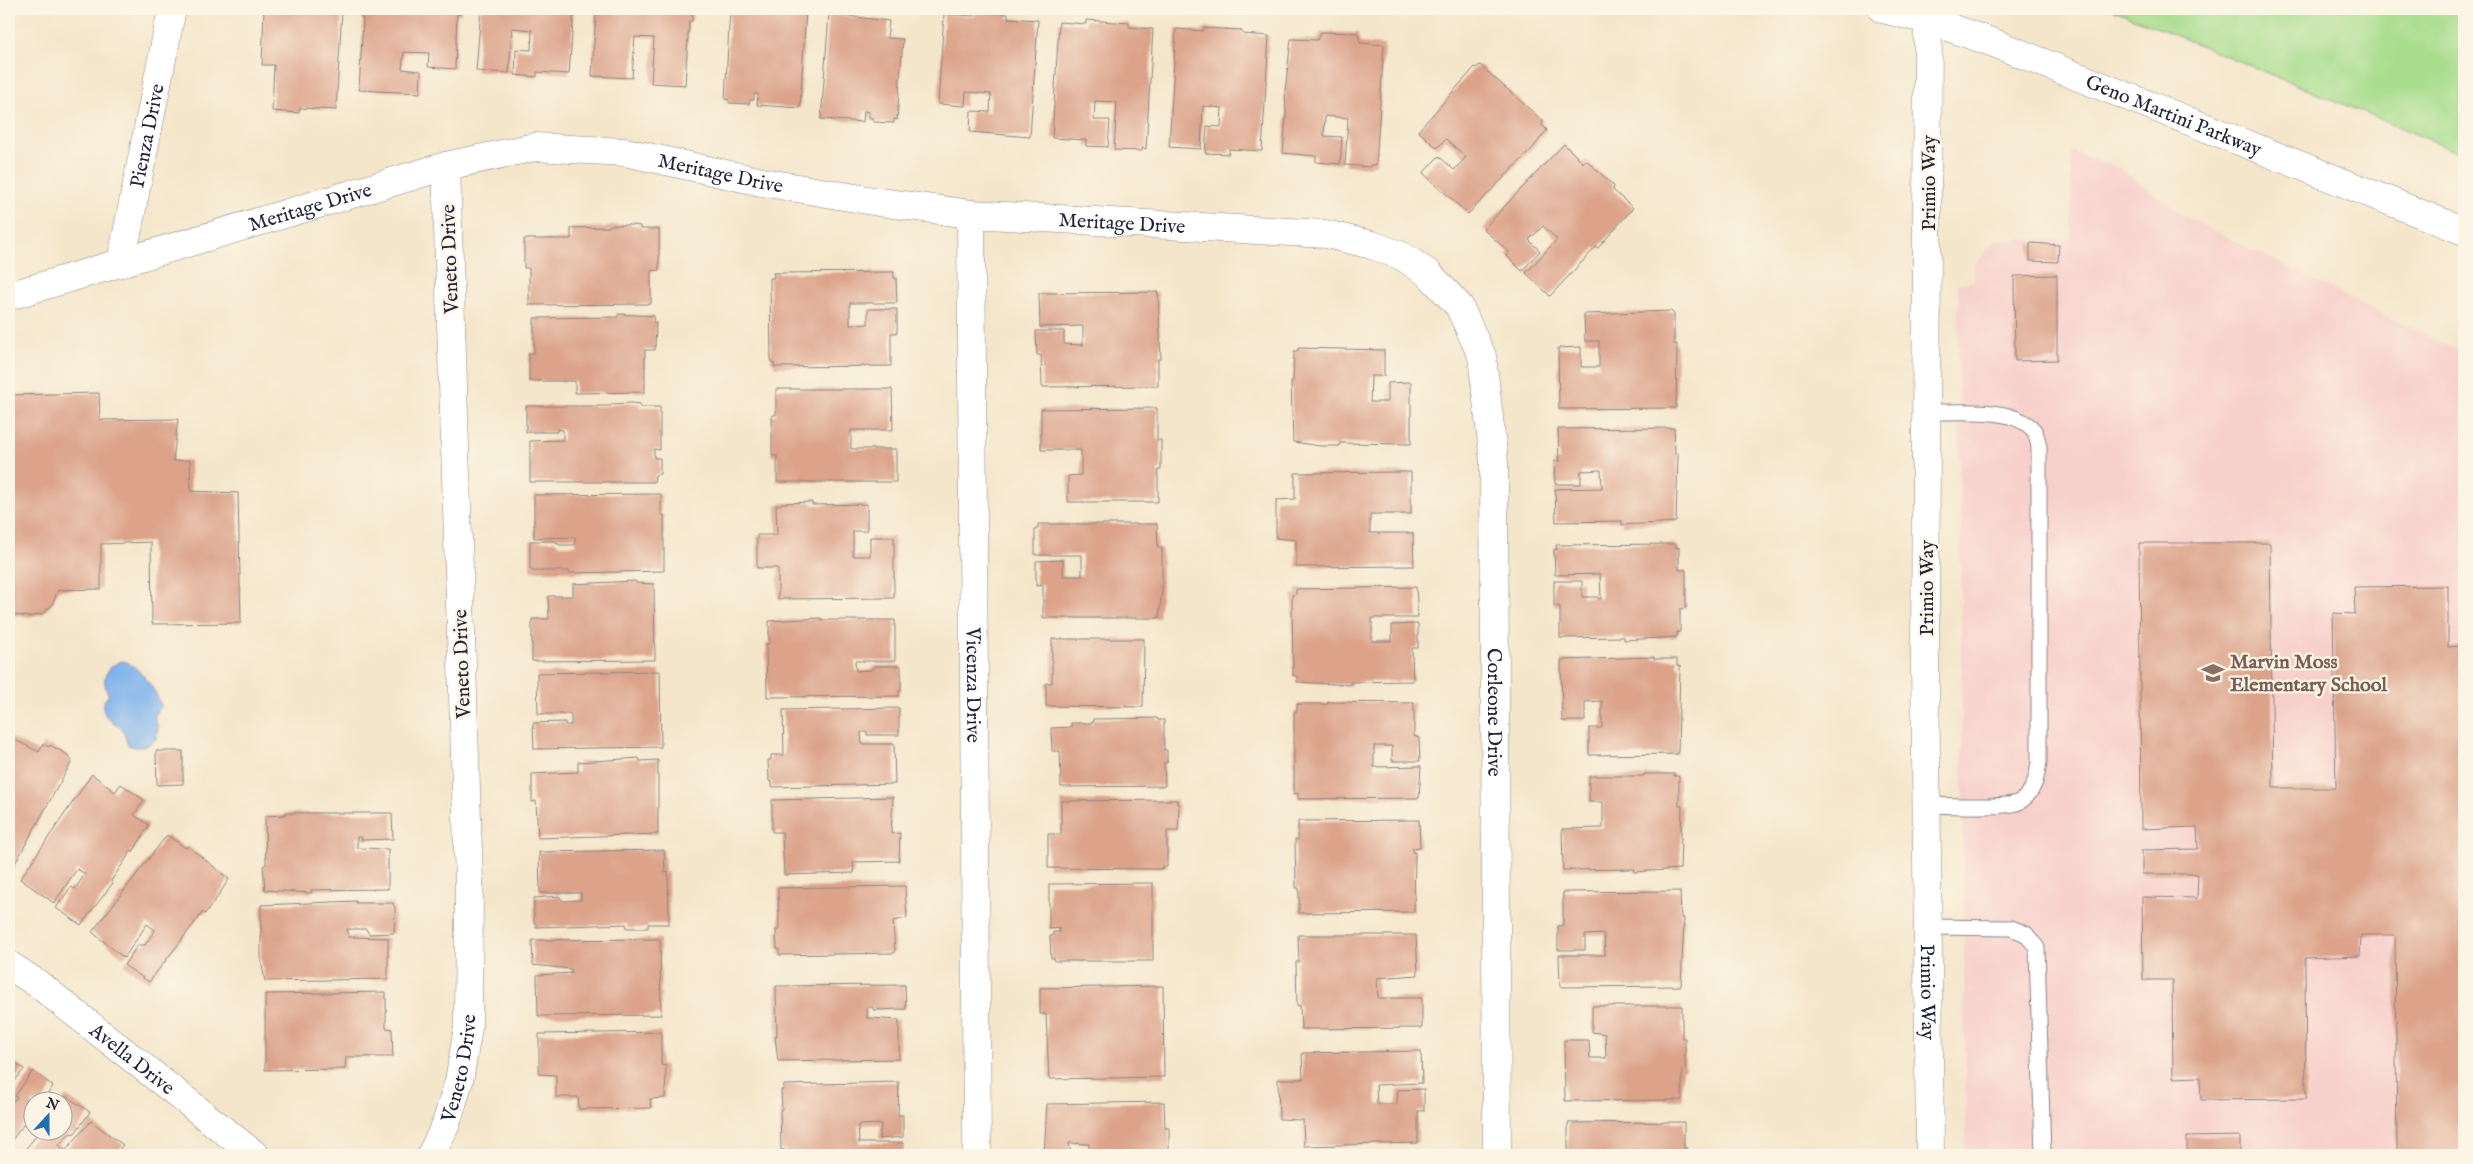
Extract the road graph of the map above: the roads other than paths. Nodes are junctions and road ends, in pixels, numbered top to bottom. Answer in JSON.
{"nodes":[{"id":1,"x":172,"y":9,"type":"edge"},
{"id":2,"x":1882,"y":9,"type":"edge"},
{"id":3,"x":1928,"y":20,"type":"junction"},
{"id":4,"x":446,"y":166,"type":"junction"},
{"id":5,"x":970,"y":214,"type":"junction"},
{"id":6,"x":2464,"y":231,"type":"edge"},
{"id":7,"x":121,"y":263,"type":"junction"},
{"id":8,"x":1438,"y":283,"type":"joint"},
{"id":9,"x":9,"y":296,"type":"edge"},
{"id":10,"x":1927,"y":412,"type":"junction"},
{"id":11,"x":1927,"y":805,"type":"junction"},
{"id":12,"x":1928,"y":927,"type":"junction"},
{"id":13,"x":9,"y":965,"type":"edge"},
{"id":14,"x":255,"y":1155,"type":"edge"},
{"id":15,"x":431,"y":1155,"type":"edge"},
{"id":16,"x":978,"y":1155,"type":"edge"},
{"id":17,"x":1497,"y":1155,"type":"edge"},
{"id":18,"x":1930,"y":1155,"type":"edge"},
{"id":19,"x":2043,"y":1155,"type":"edge"}],
"edges":[{"from":1,"to":7,"type":"street","name":"Pienza Drive"},
{"from":2,"to":3,"type":"street","name":"Geno Martini Parkway"},
{"from":3,"to":6,"type":"street","name":"Geno Martini Parkway"},
{"from":3,"to":10,"type":"street","name":"Primio Way"},
{"from":4,"to":5,"type":"street","name":"Meritage Drive"},
{"from":4,"to":7,"type":"street","name":"Meritage Drive"},
{"from":4,"to":15,"type":"street","name":"Veneto Drive"},
{"from":5,"to":8,"type":"street","name":"Meritage Drive"},
{"from":5,"to":16,"type":"street","name":"Vicenza Drive"},
{"from":7,"to":9,"type":"street","name":"Meritage Drive"},
{"from":8,"to":17,"type":"street","name":"Corleone Drive"},
{"from":10,"to":11,"type":"street","name":"Primio Way"},
{"from":10,"to":11,"type":"lane"},
{"from":11,"to":12,"type":"street","name":"Primio Way"},
{"from":12,"to":18,"type":"street","name":"Primio Way"},
{"from":12,"to":19,"type":"lane"},
{"from":13,"to":14,"type":"street","name":"Avella Drive"}]}
